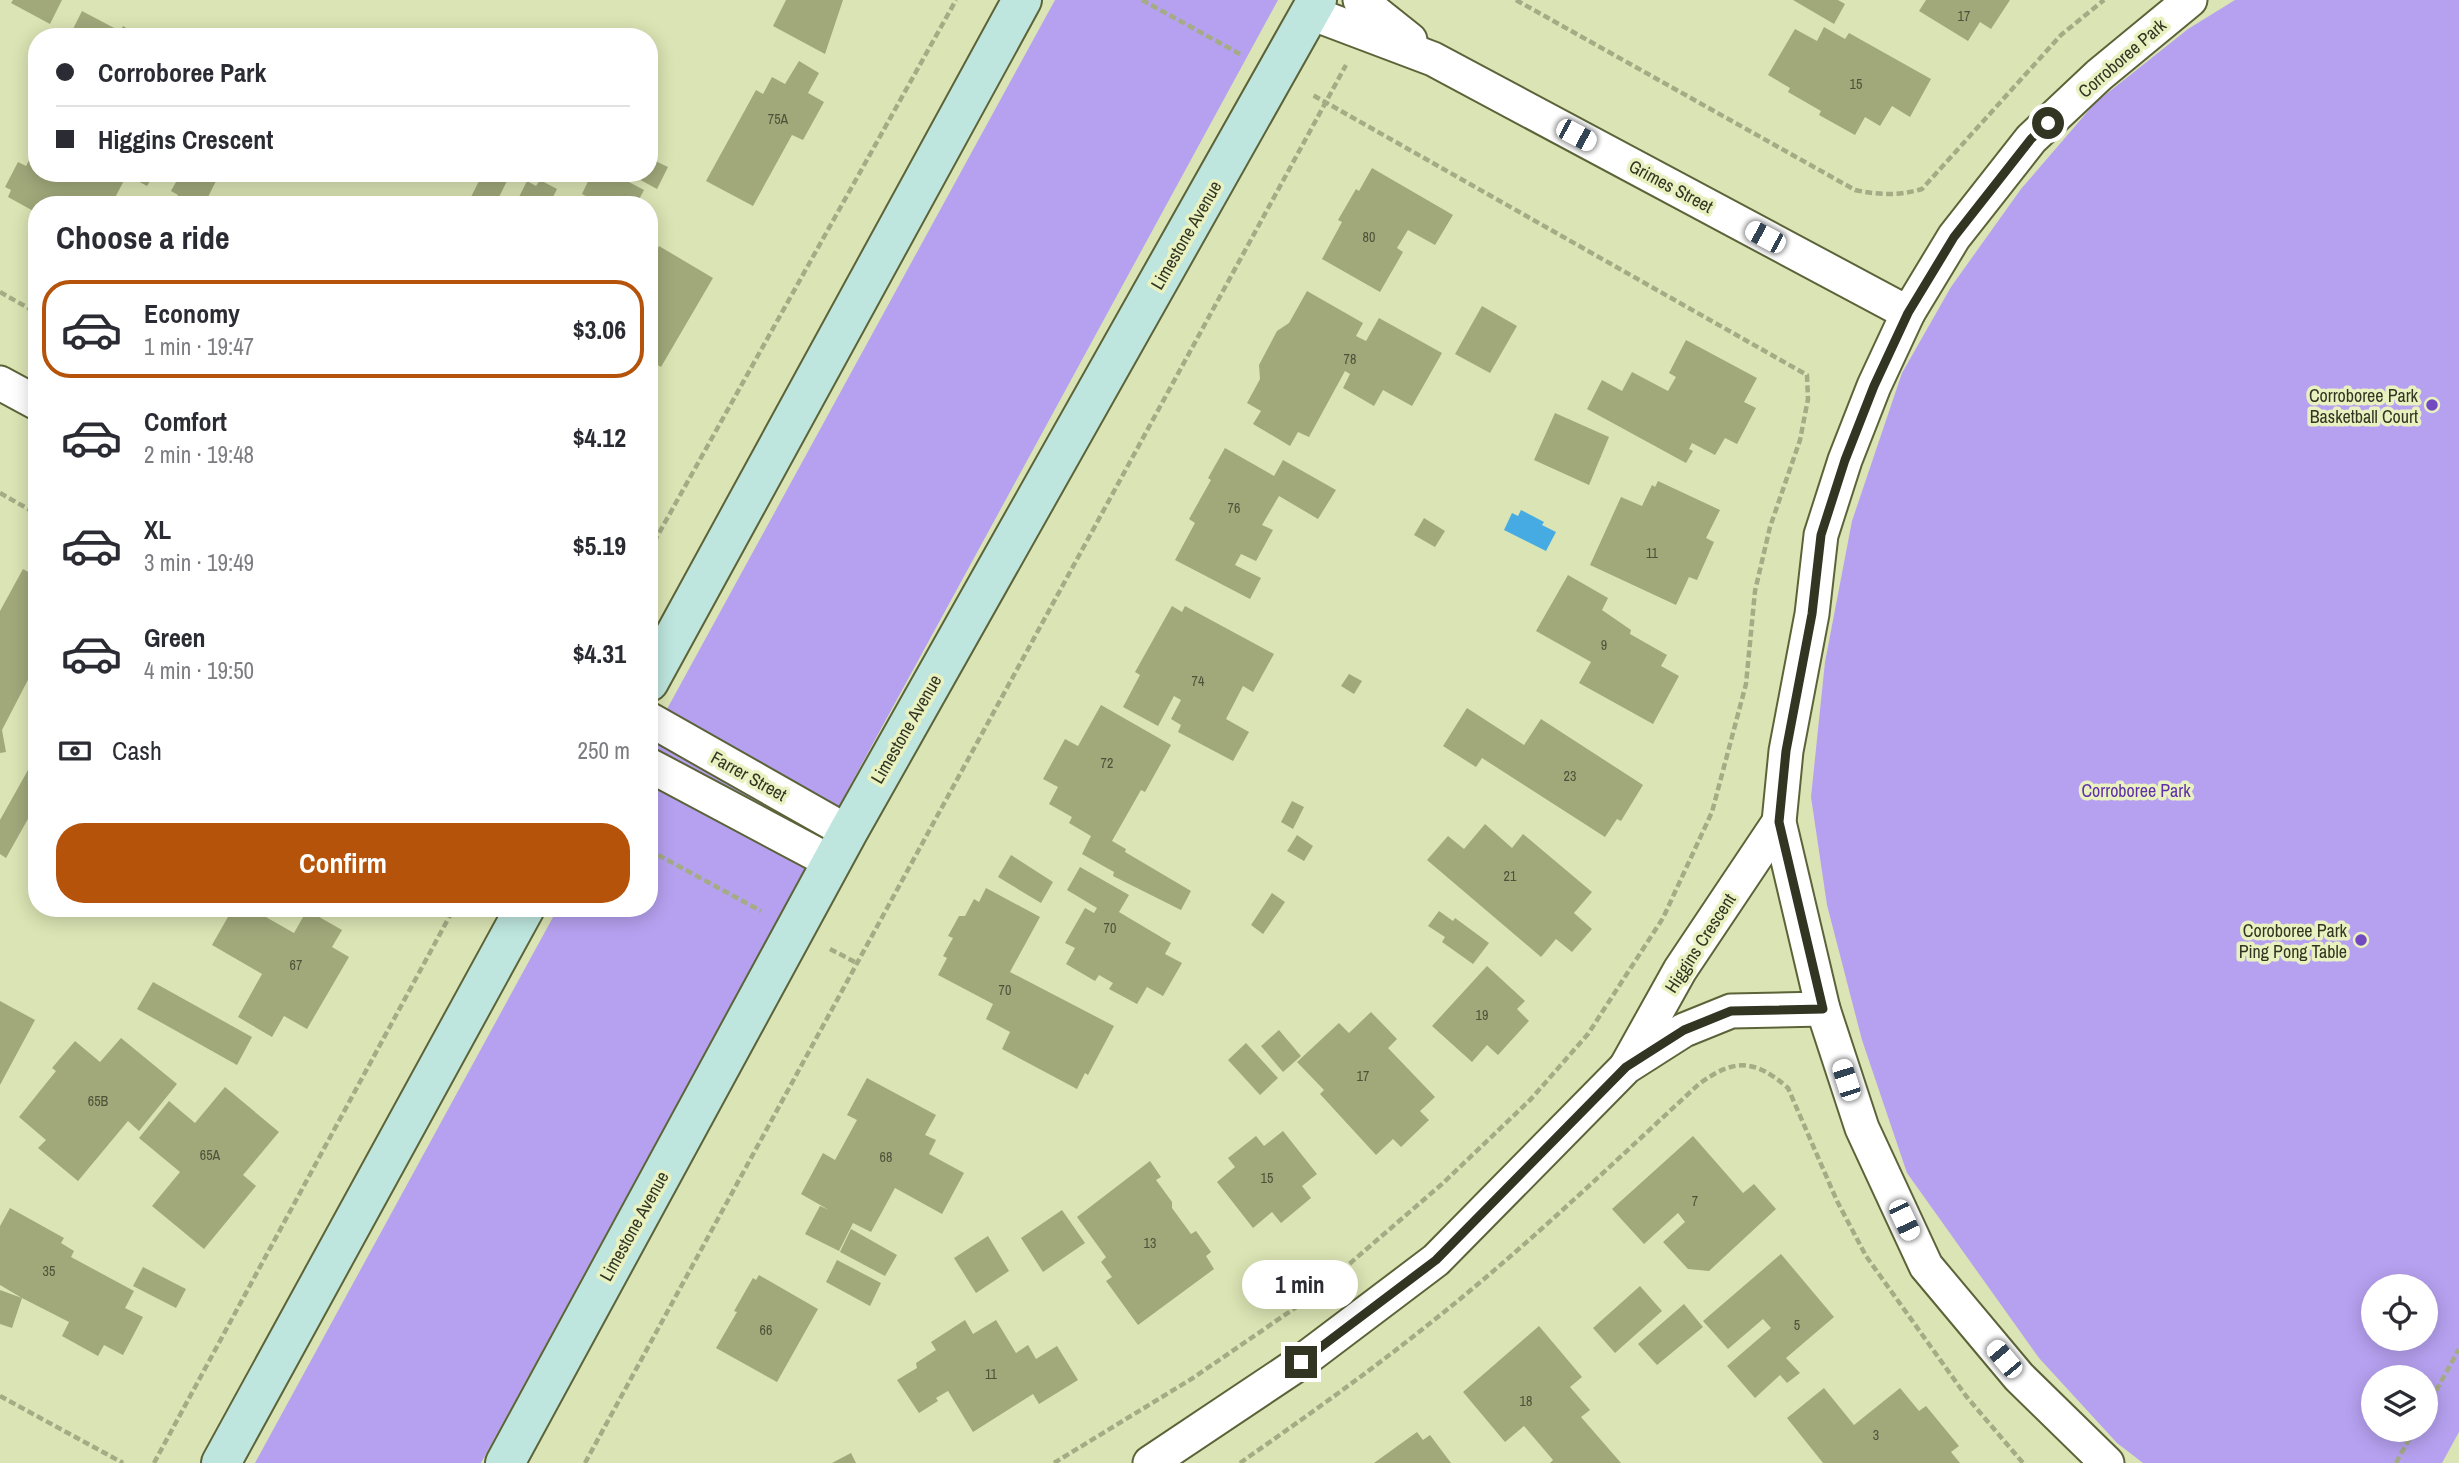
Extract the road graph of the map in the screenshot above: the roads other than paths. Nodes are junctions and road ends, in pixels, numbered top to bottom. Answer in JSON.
{"nodes":[{"id":1,"x":1023,"y":0,"type":"edge"},
{"id":2,"x":1360,"y":0,"type":"edge"},
{"id":3,"x":2190,"y":0,"type":"edge"},
{"id":4,"x":1305,"y":4,"type":"edge"},
{"id":5,"x":1433,"y":59,"type":"junction"},
{"id":6,"x":1908,"y":313,"type":"junction"},
{"id":7,"x":0,"y":383,"type":"edge"},
{"id":8,"x":28,"y":398,"type":"edge"},
{"id":9,"x":658,"y":666,"type":"edge"},
{"id":10,"x":658,"y":725,"type":"edge"},
{"id":11,"x":658,"y":769,"type":"edge"},
{"id":12,"x":1779,"y":822,"type":"junction"},
{"id":13,"x":840,"y":847,"type":"junction"},
{"id":14,"x":520,"y":917,"type":"edge"},
{"id":15,"x":1823,"y":1009,"type":"junction"},
{"id":16,"x":1626,"y":1067,"type":"junction"},
{"id":17,"x":221,"y":1463,"type":"edge"},
{"id":18,"x":505,"y":1463,"type":"edge"},
{"id":19,"x":1150,"y":1463,"type":"edge"},
{"id":20,"x":2107,"y":1463,"type":"edge"}],
"edges":[{"from":1,"to":9,"type":"main road"},
{"from":2,"to":5,"type":"street","name":"Grimes Street"},
{"from":3,"to":6,"type":"street","name":"Corroboree Park"},
{"from":4,"to":5,"type":"street","name":"Grimes Street"},
{"from":4,"to":13,"type":"main road","name":"Limestone Avenue"},
{"from":5,"to":6,"type":"street","name":"Grimes Street"},
{"from":6,"to":12,"type":"street","name":"Corroboree Park"},
{"from":7,"to":8,"type":"street"},
{"from":10,"to":13,"type":"street","name":"Farrer Street"},
{"from":11,"to":13,"type":"street","name":"Farrer Street"},
{"from":12,"to":15,"type":"street","name":"Corroboree Park"},
{"from":12,"to":16,"type":"street","name":"Higgins Crescent"},
{"from":13,"to":18,"type":"main road","name":"Limestone Avenue"},
{"from":14,"to":17,"type":"main road"},
{"from":15,"to":16,"type":"street","name":"Higgins Crescent"},
{"from":15,"to":20,"type":"street","name":"Corroboree Park"},
{"from":16,"to":19,"type":"street","name":"Higgins Crescent"}]}
